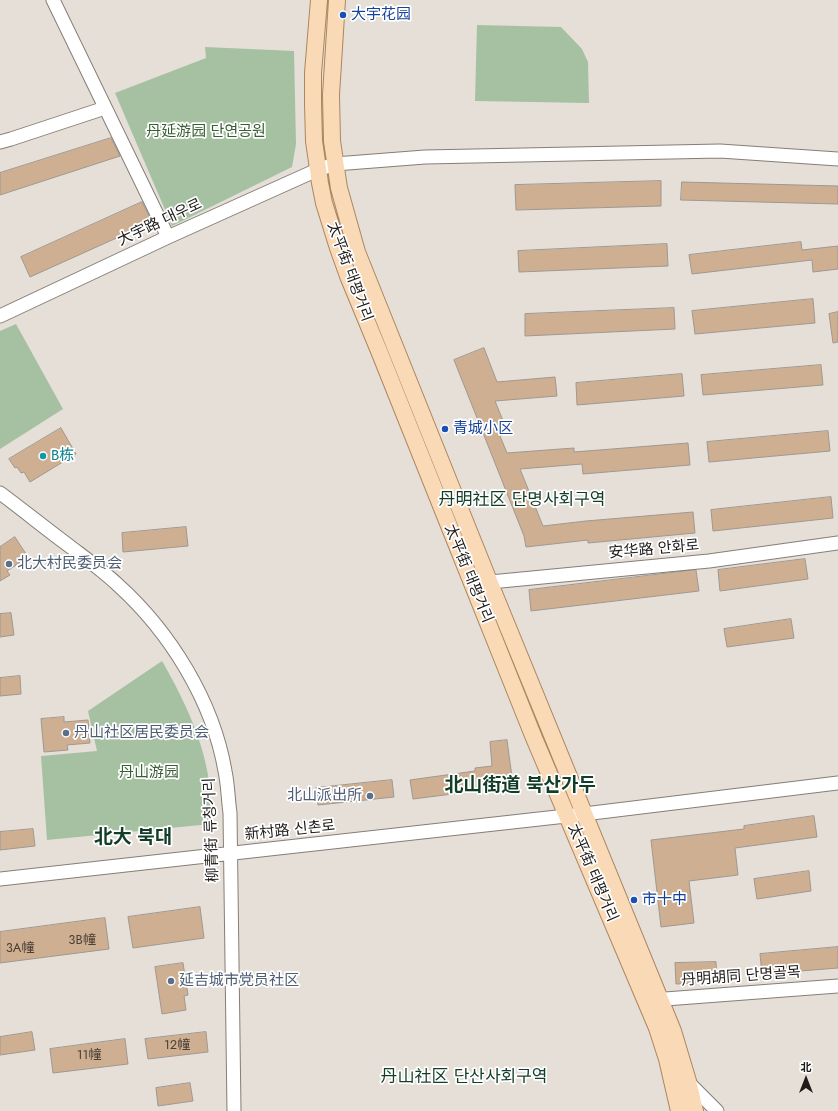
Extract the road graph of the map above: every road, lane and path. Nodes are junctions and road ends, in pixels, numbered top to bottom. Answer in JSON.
{"nodes":[{"id":1,"x":53,"y":0,"type":"edge"},
{"id":2,"x":319,"y":0,"type":"edge"},
{"id":3,"x":337,"y":0,"type":"edge"},
{"id":4,"x":105,"y":108,"type":"junction"},
{"id":5,"x":0,"y":142,"type":"edge"},
{"id":6,"x":838,"y":158,"type":"edge"},
{"id":7,"x":335,"y":164,"type":"junction"},
{"id":8,"x":318,"y":170,"type":"junction"},
{"id":9,"x":168,"y":236,"type":"junction"},
{"id":10,"x":0,"y":316,"type":"edge"},
{"id":11,"x":0,"y":493,"type":"edge"},
{"id":12,"x":838,"y":543,"type":"edge"},
{"id":13,"x":489,"y":581,"type":"junction"},
{"id":14,"x":472,"y":584,"type":"junction"},
{"id":15,"x":838,"y":783,"type":"edge"},
{"id":16,"x":584,"y":814,"type":"junction"},
{"id":17,"x":568,"y":816,"type":"junction"},
{"id":18,"x":230,"y":854,"type":"junction"},
{"id":19,"x":0,"y":880,"type":"edge"},
{"id":20,"x":838,"y":986,"type":"edge"},
{"id":21,"x":653,"y":1000,"type":"junction"},
{"id":22,"x":667,"y":1059,"type":"junction"},
{"id":23,"x":688,"y":1081,"type":"junction"},
{"id":24,"x":234,"y":1111,"type":"edge"},
{"id":25,"x":679,"y":1111,"type":"edge"},
{"id":26,"x":695,"y":1111,"type":"edge"},
{"id":27,"x":717,"y":1111,"type":"edge"}],
"edges":[{"from":1,"to":4,"type":"street"},
{"from":2,"to":8,"type":"main road","name":"太平街 태평거리"},
{"from":3,"to":7,"type":"main road","name":"太平街 태평거리"},
{"from":4,"to":5,"type":"street"},
{"from":4,"to":9,"type":"street"},
{"from":6,"to":7,"type":"street","name":"大宇路 대우로"},
{"from":7,"to":8,"type":"street","name":"大宇路 대우로"},
{"from":7,"to":13,"type":"main road","name":"太平街 태평거리"},
{"from":8,"to":9,"type":"street","name":"大宇路 대우로"},
{"from":8,"to":14,"type":"main road","name":"太平街 태평거리"},
{"from":9,"to":10,"type":"street","name":"大宇路 대우로"},
{"from":11,"to":18,"type":"street","name":"柳青街 류청거리"},
{"from":12,"to":13,"type":"street","name":"安华路 안화로"},
{"from":13,"to":14,"type":"street","name":"安华路 안화로"},
{"from":13,"to":16,"type":"main road","name":"太平街 태평거리"},
{"from":14,"to":17,"type":"main road","name":"太平街 태평거리"},
{"from":15,"to":16,"type":"street","name":"新村路 신촌로"},
{"from":16,"to":17,"type":"street","name":"新村路 신촌로"},
{"from":16,"to":21,"type":"main road","name":"太平街 태평거리"},
{"from":17,"to":18,"type":"street","name":"新村路 신촌로"},
{"from":17,"to":21,"type":"main road","name":"太平街 태평거리"},
{"from":18,"to":19,"type":"street","name":"新村路 신촌로"},
{"from":18,"to":24,"type":"street","name":"柳青街 류청거리"},
{"from":20,"to":21,"type":"street","name":"丹明胡同 단명골목"},
{"from":21,"to":22,"type":"main road","name":"太平街 태평거리"},
{"from":21,"to":23,"type":"main road","name":"太平街 태평거리"},
{"from":22,"to":23,"type":"street"},
{"from":22,"to":25,"type":"main road","name":"太平街 태평거리"},
{"from":23,"to":26,"type":"main road","name":"太平街 태평거리"},
{"from":23,"to":27,"type":"street"}]}
